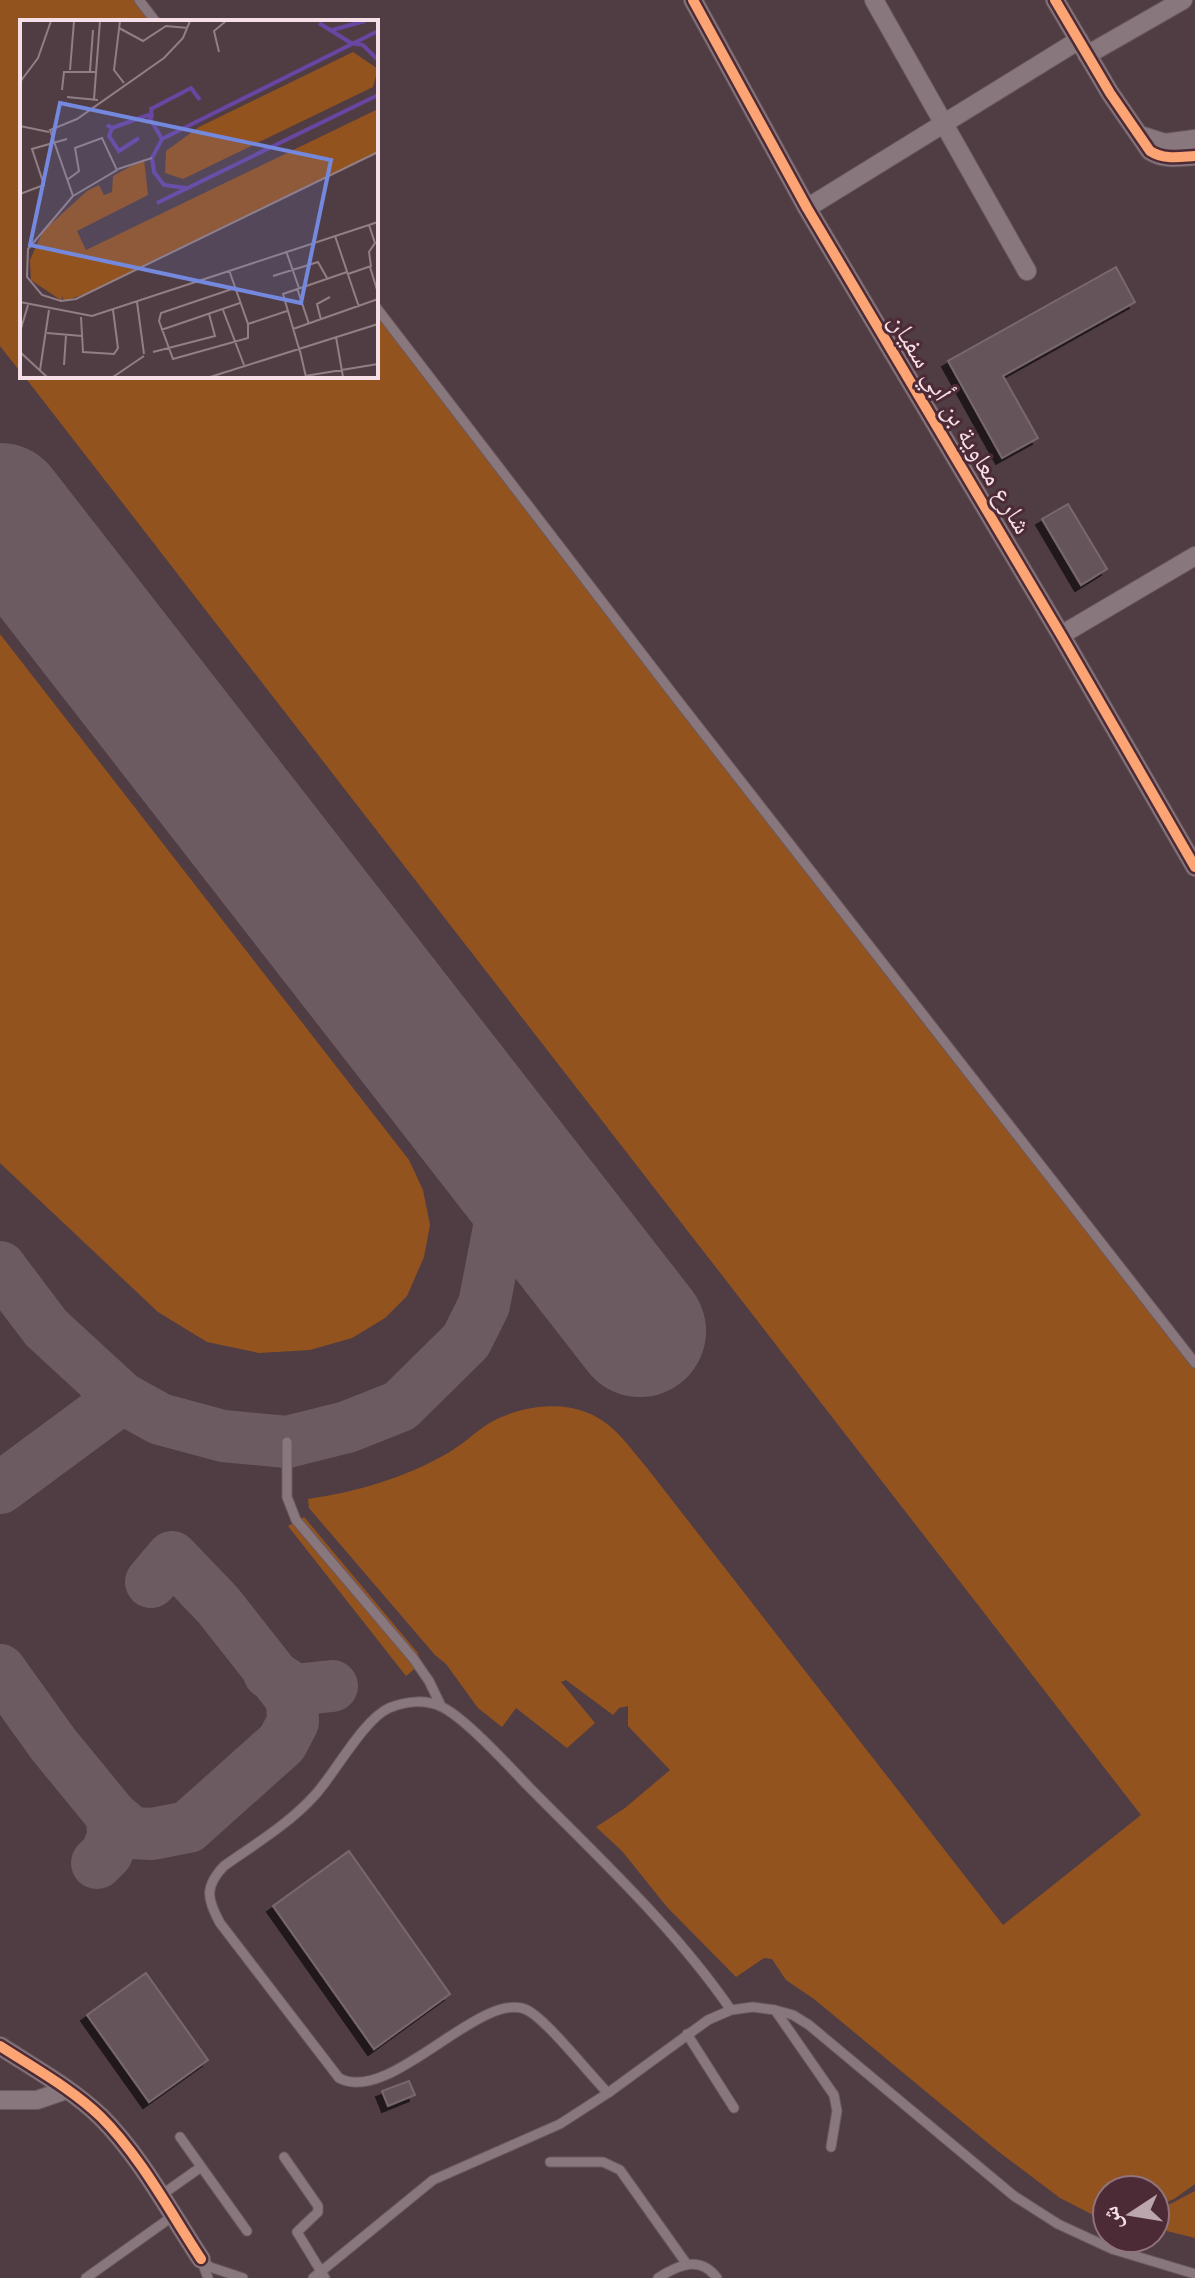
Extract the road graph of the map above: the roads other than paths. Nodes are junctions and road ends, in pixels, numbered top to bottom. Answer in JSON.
{"nodes":[{"id":1,"x":139,"y":0,"type":"edge"},
{"id":2,"x":693,"y":0,"type":"edge"},
{"id":3,"x":874,"y":0,"type":"edge"},
{"id":4,"x":1055,"y":0,"type":"edge"},
{"id":5,"x":1183,"y":0,"type":"edge"},
{"id":6,"x":154,"y":20,"type":"edge"},
{"id":7,"x":1083,"y":48,"type":"junction"},
{"id":8,"x":943,"y":122,"type":"junction"},
{"id":9,"x":1140,"y":135,"type":"junction"},
{"id":10,"x":1195,"y":139,"type":"edge"},
{"id":11,"x":1195,"y":156,"type":"edge"},
{"id":12,"x":807,"y":208,"type":"junction"},
{"id":13,"x":1027,"y":271,"type":"dead end"},
{"id":14,"x":378,"y":310,"type":"edge"},
{"id":15,"x":1194,"y":560,"type":"edge"},
{"id":16,"x":1061,"y":635,"type":"junction"},
{"id":17,"x":1195,"y":867,"type":"edge"},
{"id":18,"x":1195,"y":1363,"type":"edge"},
{"id":19,"x":287,"y":1442,"type":"dead end"},
{"id":20,"x":441,"y":1706,"type":"junction"},
{"id":21,"x":731,"y":2010,"type":"junction"},
{"id":22,"x":775,"y":2010,"type":"junction"},
{"id":23,"x":687,"y":2034,"type":"junction"},
{"id":24,"x":0,"y":2046,"type":"edge"},
{"id":25,"x":66,"y":2090,"type":"junction"},
{"id":26,"x":608,"y":2093,"type":"junction"},
{"id":27,"x":0,"y":2100,"type":"edge"},
{"id":28,"x":734,"y":2108,"type":"dead end"},
{"id":29,"x":180,"y":2137,"type":"dead end"},
{"id":30,"x":831,"y":2147,"type":"dead end"},
{"id":31,"x":284,"y":2157,"type":"dead end"},
{"id":32,"x":550,"y":2162,"type":"dead end"},
{"id":33,"x":201,"y":2167,"type":"junction"},
{"id":34,"x":160,"y":2196,"type":"junction"},
{"id":35,"x":173,"y":2216,"type":"junction"},
{"id":36,"x":247,"y":2231,"type":"dead end"},
{"id":37,"x":201,"y":2259,"type":"junction"},
{"id":38,"x":686,"y":2263,"type":"junction"},
{"id":39,"x":1195,"y":2274,"type":"edge"},
{"id":40,"x":318,"y":2276,"type":"edge"},
{"id":41,"x":86,"y":2278,"type":"edge"},
{"id":42,"x":208,"y":2278,"type":"edge"},
{"id":43,"x":243,"y":2278,"type":"edge"},
{"id":44,"x":303,"y":2278,"type":"edge"},
{"id":45,"x":658,"y":2278,"type":"edge"},
{"id":46,"x":717,"y":2278,"type":"edge"}],
"edges":[{"from":1,"to":6,"type":"lane"},
{"from":2,"to":12,"type":"street","name":"شارع معاوية بن أبي سفيان"},
{"from":3,"to":8,"type":"street"},
{"from":4,"to":7,"type":"street"},
{"from":5,"to":7,"type":"street"},
{"from":7,"to":8,"type":"street"},
{"from":7,"to":9,"type":"street"},
{"from":8,"to":12,"type":"street"},
{"from":8,"to":13,"type":"street"},
{"from":9,"to":10,"type":"street"},
{"from":9,"to":11,"type":"street"},
{"from":12,"to":16,"type":"street","name":"شارع معاوية بن أبي سفيان"},
{"from":14,"to":18,"type":"lane"},
{"from":15,"to":16,"type":"street"},
{"from":16,"to":17,"type":"street","name":"شارع معاوية بن أبي سفيان"},
{"from":19,"to":20,"type":"lane"},
{"from":20,"to":21,"type":"lane"},
{"from":20,"to":26,"type":"lane"},
{"from":21,"to":22,"type":"lane"},
{"from":21,"to":23,"type":"lane"},
{"from":22,"to":30,"type":"lane"},
{"from":22,"to":39,"type":"lane"},
{"from":23,"to":26,"type":"lane"},
{"from":23,"to":28,"type":"lane"},
{"from":24,"to":25,"type":"street"},
{"from":25,"to":27,"type":"street"},
{"from":25,"to":34,"type":"street"},
{"from":26,"to":40,"type":"lane"},
{"from":29,"to":33,"type":"lane"},
{"from":31,"to":40,"type":"lane"},
{"from":32,"to":38,"type":"lane"},
{"from":33,"to":34,"type":"lane"},
{"from":33,"to":36,"type":"lane"},
{"from":34,"to":35,"type":"street"},
{"from":35,"to":37,"type":"street"},
{"from":35,"to":41,"type":"lane"},
{"from":37,"to":42,"type":"lane"},
{"from":37,"to":43,"type":"lane"},
{"from":38,"to":45,"type":"lane"},
{"from":38,"to":46,"type":"lane"},
{"from":40,"to":44,"type":"lane"}]}
